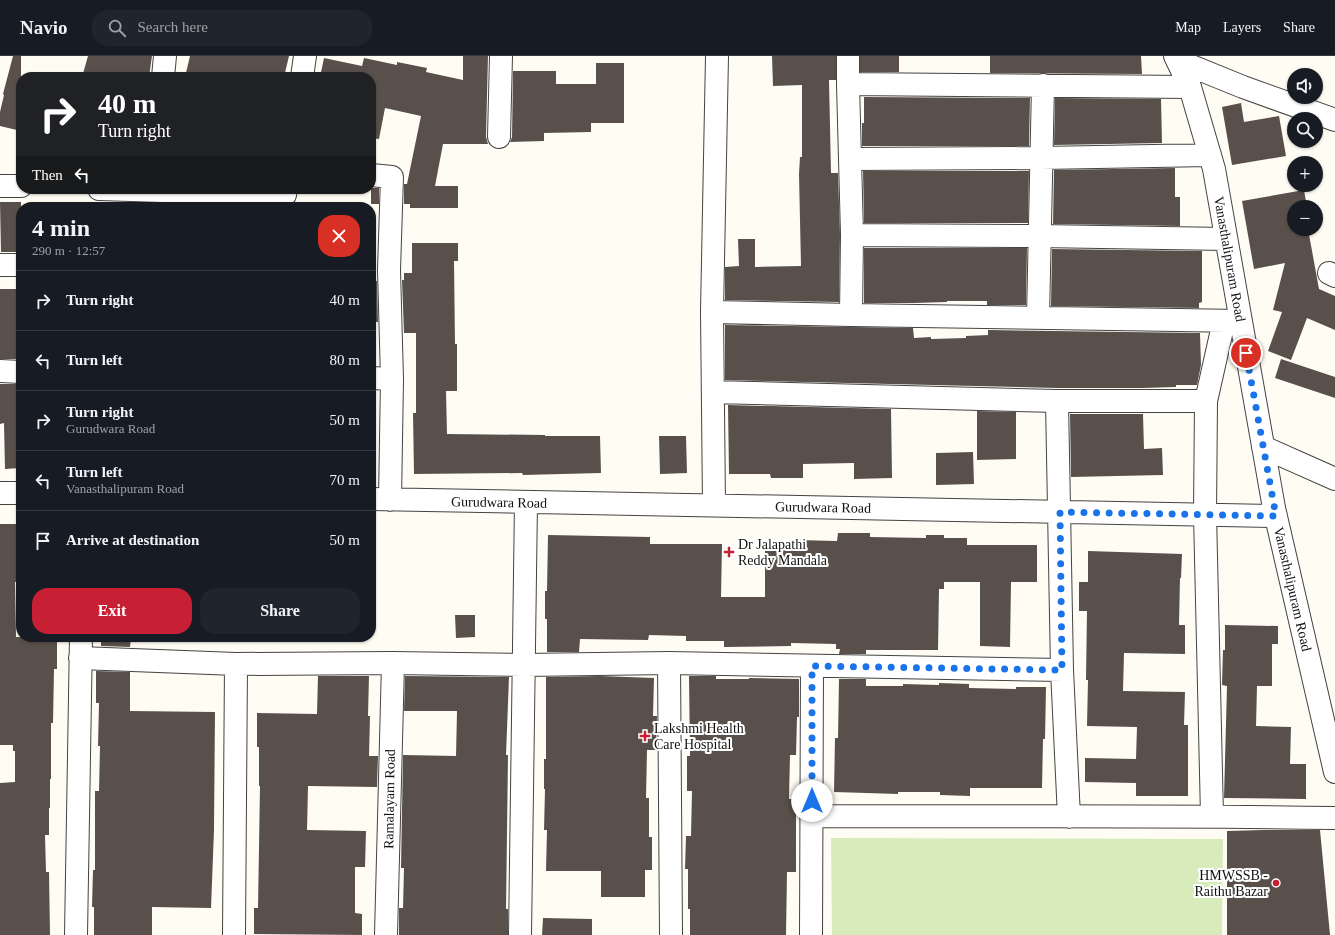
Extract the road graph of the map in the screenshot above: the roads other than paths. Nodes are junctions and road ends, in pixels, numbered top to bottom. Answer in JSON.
{"nodes":[{"id":1,"x":165,"y":56,"type":"edge"},
{"id":2,"x":305,"y":56,"type":"edge"},
{"id":3,"x":501,"y":56,"type":"edge"},
{"id":4,"x":717,"y":56,"type":"edge"},
{"id":5,"x":848,"y":56,"type":"edge"},
{"id":6,"x":1177,"y":59,"type":"edge"},
{"id":7,"x":163,"y":72,"type":"edge"},
{"id":8,"x":303,"y":72,"type":"edge"},
{"id":9,"x":848,"y":84,"type":"junction"},
{"id":10,"x":1043,"y":85,"type":"junction"},
{"id":11,"x":1190,"y":87,"type":"junction"},
{"id":12,"x":1335,"y":120,"type":"edge"},
{"id":13,"x":498,"y":137,"type":"dead end"},
{"id":14,"x":1210,"y":155,"type":"junction"},
{"id":15,"x":1041,"y":158,"type":"junction"},
{"id":16,"x":851,"y":159,"type":"junction"},
{"id":17,"x":376,"y":175,"type":"edge"},
{"id":18,"x":0,"y":186,"type":"edge"},
{"id":19,"x":16,"y":186,"type":"edge"},
{"id":20,"x":258,"y":194,"type":"edge"},
{"id":21,"x":285,"y":194,"type":"edge"},
{"id":22,"x":852,"y":235,"type":"junction"},
{"id":23,"x":1039,"y":236,"type":"junction"},
{"id":24,"x":1226,"y":239,"type":"junction"},
{"id":25,"x":0,"y":265,"type":"edge"},
{"id":26,"x":16,"y":265,"type":"edge"},
{"id":27,"x":380,"y":270,"type":"edge"},
{"id":28,"x":712,"y":312,"type":"junction"},
{"id":29,"x":851,"y":315,"type":"junction"},
{"id":30,"x":1038,"y":318,"type":"junction"},
{"id":31,"x":1232,"y":321,"type":"junction"},
{"id":32,"x":0,"y":371,"type":"edge"},
{"id":33,"x":16,"y":372,"type":"edge"},
{"id":34,"x":381,"y":379,"type":"edge"},
{"id":35,"x":713,"y":392,"type":"junction"},
{"id":36,"x":1056,"y":401,"type":"junction"},
{"id":37,"x":1206,"y":401,"type":"junction"},
{"id":38,"x":1263,"y":447,"type":"junction"},
{"id":39,"x":1335,"y":479,"type":"edge"},
{"id":40,"x":0,"y":493,"type":"edge"},
{"id":41,"x":16,"y":493,"type":"edge"},
{"id":42,"x":380,"y":499,"type":"edge"},
{"id":43,"x":526,"y":502,"type":"junction"},
{"id":44,"x":714,"y":505,"type":"junction"},
{"id":45,"x":1060,"y":512,"type":"junction"},
{"id":46,"x":1205,"y":514,"type":"junction"},
{"id":47,"x":1276,"y":516,"type":"junction"},
{"id":48,"x":81,"y":642,"type":"edge"},
{"id":49,"x":80,"y":658,"type":"junction"},
{"id":50,"x":669,"y":662,"type":"junction"},
{"id":51,"x":393,"y":663,"type":"junction"},
{"id":52,"x":236,"y":664,"type":"junction"},
{"id":53,"x":524,"y":665,"type":"junction"},
{"id":54,"x":812,"y":666,"type":"junction"},
{"id":55,"x":1062,"y":670,"type":"junction"},
{"id":56,"x":1328,"y":717,"type":"edge"},
{"id":57,"x":1335,"y":772,"type":"edge"},
{"id":58,"x":811,"y":816,"type":"junction"},
{"id":59,"x":1212,"y":816,"type":"junction"},
{"id":60,"x":1069,"y":817,"type":"junction"},
{"id":61,"x":1335,"y":818,"type":"edge"},
{"id":62,"x":76,"y":935,"type":"edge"},
{"id":63,"x":234,"y":935,"type":"edge"},
{"id":64,"x":386,"y":935,"type":"edge"},
{"id":65,"x":520,"y":935,"type":"edge"},
{"id":66,"x":671,"y":935,"type":"edge"},
{"id":67,"x":811,"y":935,"type":"edge"}],
"edges":[{"from":1,"to":7,"type":"street"},
{"from":2,"to":8,"type":"street"},
{"from":3,"to":13,"type":"street"},
{"from":4,"to":28,"type":"street"},
{"from":5,"to":9,"type":"street"},
{"from":6,"to":11,"type":"street","name":"Vanasthalipuram Road"},
{"from":6,"to":12,"type":"street"},
{"from":9,"to":10,"type":"street"},
{"from":9,"to":16,"type":"street"},
{"from":10,"to":11,"type":"street"},
{"from":10,"to":15,"type":"street"},
{"from":11,"to":14,"type":"street","name":"Vanasthalipuram Road"},
{"from":14,"to":15,"type":"street"},
{"from":14,"to":24,"type":"street","name":"Vanasthalipuram Road"},
{"from":15,"to":16,"type":"street"},
{"from":15,"to":23,"type":"street"},
{"from":16,"to":22,"type":"street"},
{"from":17,"to":27,"type":"street"},
{"from":18,"to":19,"type":"street"},
{"from":20,"to":21,"type":"street"},
{"from":22,"to":23,"type":"street"},
{"from":22,"to":29,"type":"street"},
{"from":23,"to":24,"type":"street"},
{"from":23,"to":30,"type":"street"},
{"from":24,"to":31,"type":"street","name":"Vanasthalipuram Road"},
{"from":25,"to":26,"type":"street"},
{"from":27,"to":34,"type":"street"},
{"from":28,"to":29,"type":"street"},
{"from":28,"to":35,"type":"street"},
{"from":29,"to":30,"type":"street"},
{"from":30,"to":31,"type":"street"},
{"from":31,"to":37,"type":"street"},
{"from":31,"to":38,"type":"street","name":"Vanasthalipuram Road"},
{"from":32,"to":33,"type":"street"},
{"from":34,"to":42,"type":"street"},
{"from":35,"to":36,"type":"street"},
{"from":35,"to":44,"type":"street"},
{"from":36,"to":37,"type":"street"},
{"from":36,"to":45,"type":"street"},
{"from":37,"to":46,"type":"street"},
{"from":38,"to":39,"type":"street"},
{"from":38,"to":47,"type":"street","name":"Vanasthalipuram Road"},
{"from":40,"to":41,"type":"street"},
{"from":42,"to":43,"type":"street","name":"Gurudwara Road"},
{"from":43,"to":44,"type":"street","name":"Gurudwara Road"},
{"from":43,"to":53,"type":"street"},
{"from":44,"to":45,"type":"street","name":"Gurudwara Road"},
{"from":45,"to":46,"type":"street","name":"Gurudwara Road"},
{"from":45,"to":55,"type":"street"},
{"from":46,"to":47,"type":"street","name":"Gurudwara Road"},
{"from":46,"to":59,"type":"street"},
{"from":47,"to":56,"type":"street","name":"Vanasthalipuram Road"},
{"from":48,"to":49,"type":"street"},
{"from":49,"to":52,"type":"street"},
{"from":49,"to":62,"type":"street"},
{"from":50,"to":53,"type":"street"},
{"from":50,"to":54,"type":"street"},
{"from":50,"to":66,"type":"street"},
{"from":51,"to":52,"type":"street"},
{"from":51,"to":53,"type":"street"},
{"from":51,"to":64,"type":"street","name":"Ramalayam Road"},
{"from":52,"to":63,"type":"street"},
{"from":53,"to":65,"type":"street"},
{"from":54,"to":55,"type":"street"},
{"from":54,"to":58,"type":"street"},
{"from":55,"to":60,"type":"street"},
{"from":56,"to":57,"type":"street","name":"Vanasthalipuram Road"},
{"from":58,"to":60,"type":"street"},
{"from":58,"to":67,"type":"street"},
{"from":59,"to":60,"type":"street"},
{"from":59,"to":61,"type":"street"}]}
